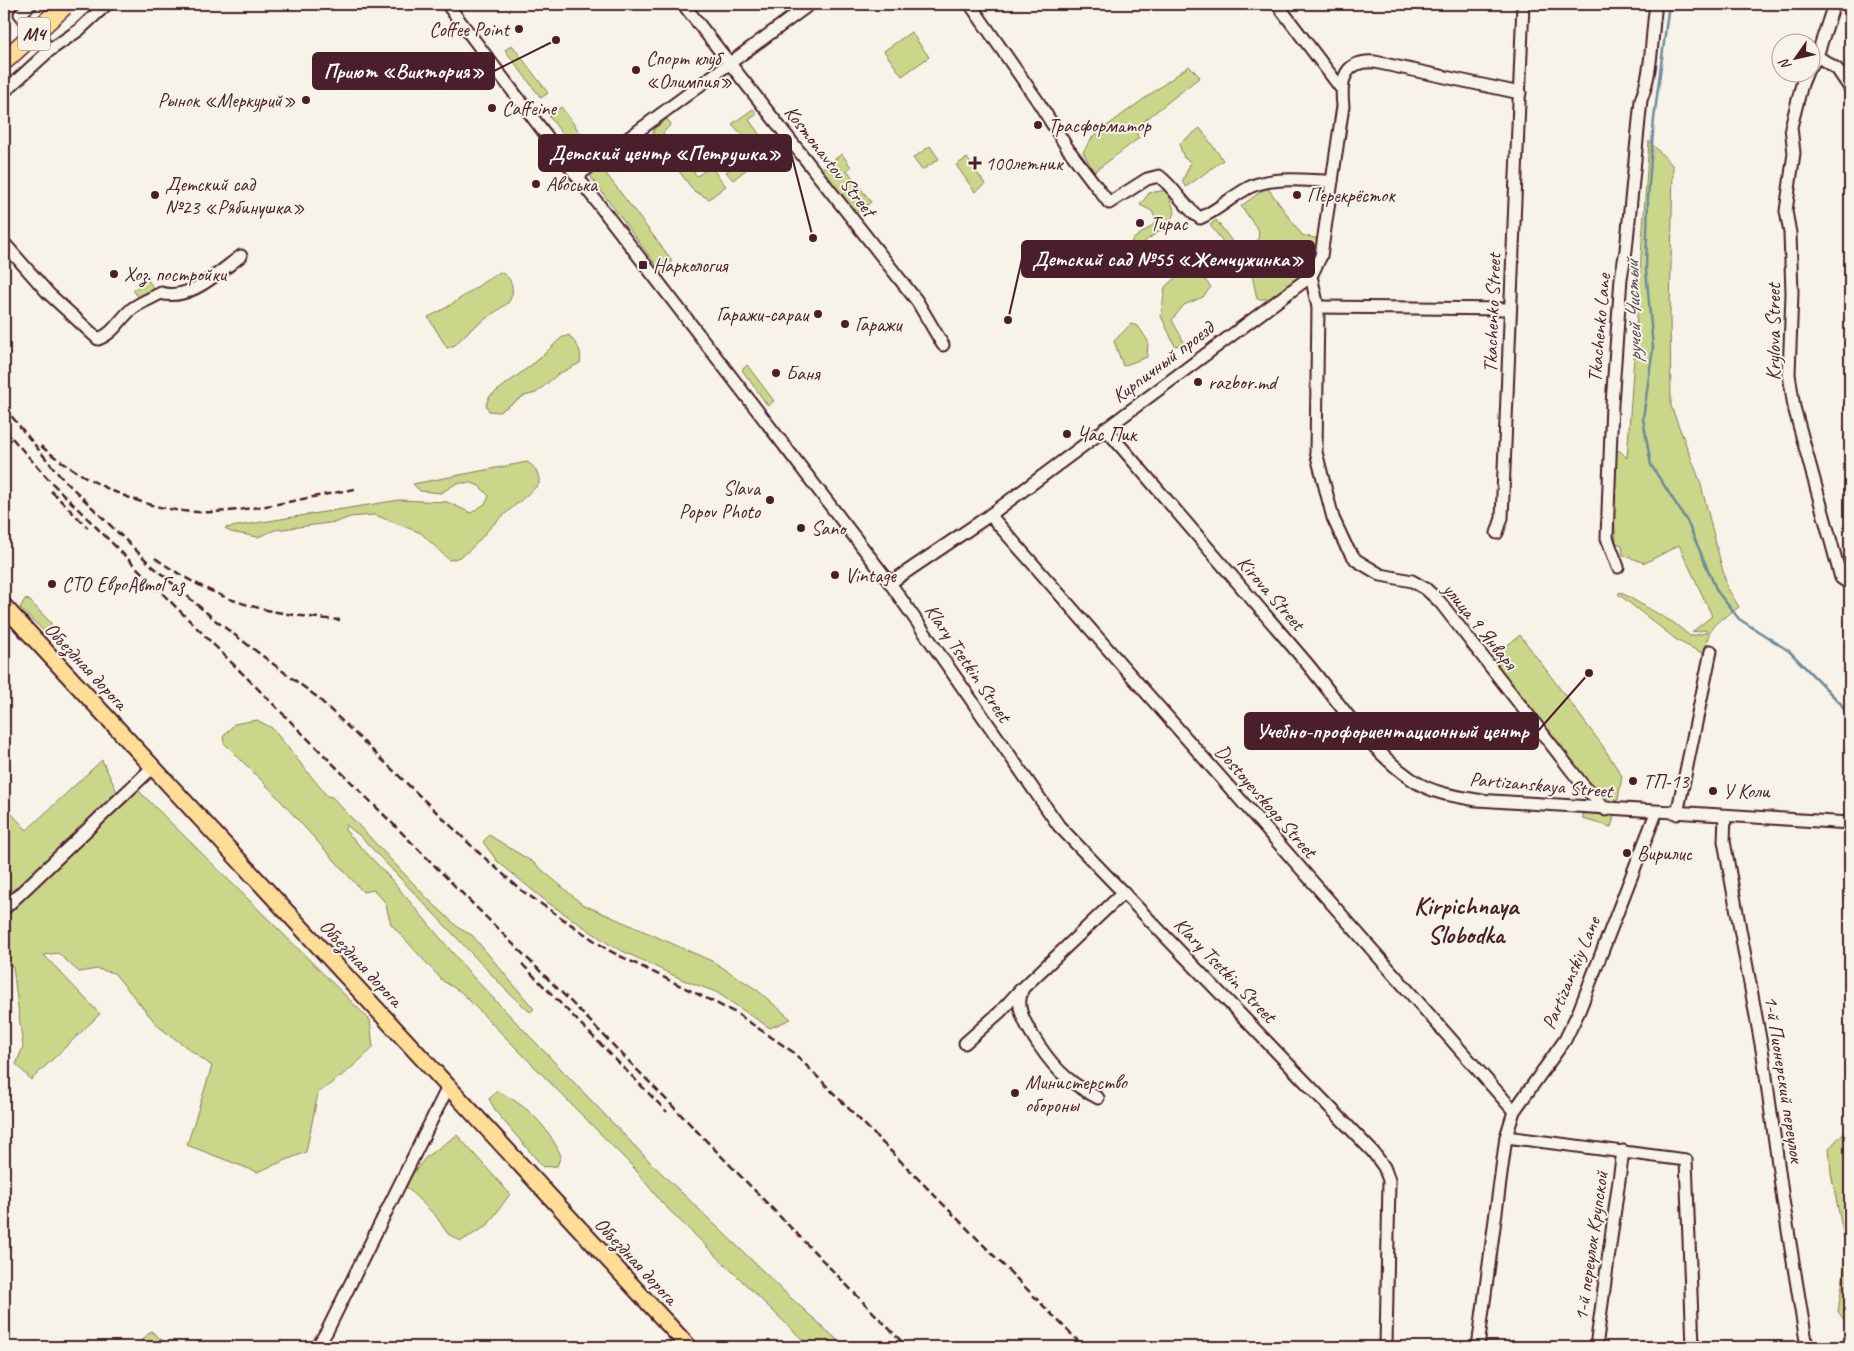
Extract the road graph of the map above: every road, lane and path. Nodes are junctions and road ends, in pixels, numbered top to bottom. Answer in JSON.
{"nodes":[{"id":1,"x":31,"y":4,"type":"edge"},
{"id":2,"x":447,"y":4,"type":"edge"},
{"id":3,"x":683,"y":4,"type":"edge"},
{"id":4,"x":810,"y":4,"type":"edge"},
{"id":5,"x":970,"y":4,"type":"edge"},
{"id":6,"x":1277,"y":4,"type":"edge"},
{"id":7,"x":1524,"y":4,"type":"edge"},
{"id":8,"x":1656,"y":4,"type":"edge"},
{"id":9,"x":1834,"y":4,"type":"edge"},
{"id":10,"x":64,"y":6,"type":"dead end"},
{"id":11,"x":104,"y":7,"type":"edge"},
{"id":12,"x":1822,"y":38,"type":"edge"},
{"id":13,"x":50,"y":50,"type":"junction"},
{"id":14,"x":4,"y":61,"type":"edge"},
{"id":15,"x":730,"y":63,"type":"junction"},
{"id":16,"x":1822,"y":64,"type":"edge"},
{"id":17,"x":1803,"y":82,"type":"edge"},
{"id":18,"x":1340,"y":87,"type":"junction"},
{"id":19,"x":1850,"y":88,"type":"edge"},
{"id":20,"x":4,"y":92,"type":"edge"},
{"id":21,"x":1520,"y":93,"type":"junction"},
{"id":22,"x":577,"y":176,"type":"junction"},
{"id":23,"x":1332,"y":181,"type":"junction"},
{"id":24,"x":4,"y":243,"type":"edge"},
{"id":25,"x":241,"y":256,"type":"dead end"},
{"id":26,"x":1311,"y":276,"type":"junction"},
{"id":27,"x":1318,"y":307,"type":"junction"},
{"id":28,"x":1510,"y":309,"type":"junction"},
{"id":29,"x":943,"y":345,"type":"dead end"},
{"id":30,"x":1105,"y":428,"type":"junction"},
{"id":31,"x":990,"y":514,"type":"junction"},
{"id":32,"x":1497,"y":533,"type":"dead end"},
{"id":33,"x":1618,"y":566,"type":"dead end"},
{"id":34,"x":890,"y":583,"type":"junction"},
{"id":35,"x":1850,"y":584,"type":"edge"},
{"id":36,"x":4,"y":606,"type":"edge"},
{"id":37,"x":1711,"y":651,"type":"dead end"},
{"id":38,"x":153,"y":767,"type":"junction"},
{"id":39,"x":1412,"y":780,"type":"joint"},
{"id":40,"x":1606,"y":810,"type":"junction"},
{"id":41,"x":1656,"y":812,"type":"junction"},
{"id":42,"x":1677,"y":814,"type":"junction"},
{"id":43,"x":1725,"y":816,"type":"junction"},
{"id":44,"x":1850,"y":823,"type":"edge"},
{"id":45,"x":1124,"y":892,"type":"junction"},
{"id":46,"x":4,"y":909,"type":"edge"},
{"id":47,"x":1022,"y":988,"type":"junction"},
{"id":48,"x":965,"y":1043,"type":"dead end"},
{"id":49,"x":448,"y":1087,"type":"junction"},
{"id":50,"x":1098,"y":1098,"type":"dead end"},
{"id":51,"x":1514,"y":1111,"type":"junction"},
{"id":52,"x":1506,"y":1136,"type":"junction"},
{"id":53,"x":1623,"y":1151,"type":"junction"},
{"id":54,"x":317,"y":1347,"type":"edge"},
{"id":55,"x":689,"y":1347,"type":"edge"},
{"id":56,"x":1386,"y":1347,"type":"edge"},
{"id":57,"x":1478,"y":1347,"type":"edge"},
{"id":58,"x":1596,"y":1347,"type":"edge"},
{"id":59,"x":1693,"y":1347,"type":"edge"},
{"id":60,"x":1807,"y":1347,"type":"edge"}],
"edges":[{"from":1,"to":13,"type":"street"},
{"from":2,"to":22,"type":"street","name":"Klary Tsetkin Street"},
{"from":3,"to":15,"type":"street","name":"Kosmonavtov Street"},
{"from":4,"to":15,"type":"street"},
{"from":5,"to":23,"type":"street"},
{"from":6,"to":18,"type":"street"},
{"from":7,"to":21,"type":"street","name":"Tkachenko Street"},
{"from":8,"to":33,"type":"street","name":"Tkachenko Lane"},
{"from":9,"to":12,"type":"street"},
{"from":10,"to":14,"type":"highway","number":"M4","bridge":true},
{"from":11,"to":13,"type":"street"},
{"from":13,"to":20,"type":"street"},
{"from":15,"to":22,"type":"street"},
{"from":15,"to":29,"type":"street","name":"Kosmonavtov Street"},
{"from":16,"to":19,"type":"street"},
{"from":17,"to":35,"type":"street","name":"Krylova Street"},
{"from":18,"to":21,"type":"street"},
{"from":18,"to":23,"type":"street"},
{"from":21,"to":28,"type":"street","name":"Tkachenko Street"},
{"from":22,"to":34,"type":"street","name":"Klary Tsetkin Street"},
{"from":23,"to":26,"type":"street"},
{"from":24,"to":25,"type":"street"},
{"from":26,"to":27,"type":"street","name":"улица 9 Января"},
{"from":26,"to":30,"type":"street","name":"Кирпичный проезд"},
{"from":27,"to":28,"type":"street"},
{"from":27,"to":40,"type":"street","name":"улица 9 Января"},
{"from":28,"to":32,"type":"street","name":"Tkachenko Street"},
{"from":30,"to":31,"type":"street","name":"Кирпичный проезд"},
{"from":30,"to":39,"type":"street","name":"Kirova Street"},
{"from":31,"to":34,"type":"street","name":"Кирпичный проезд"},
{"from":31,"to":51,"type":"street","name":"Dostoyevskogo Street"},
{"from":34,"to":45,"type":"street","name":"Klary Tsetkin Street"},
{"from":36,"to":38,"type":"main road","name":"Объездная дорога"},
{"from":37,"to":42,"type":"street"},
{"from":38,"to":46,"type":"street"},
{"from":38,"to":49,"type":"main road","name":"Объездная дорога"},
{"from":39,"to":40,"type":"street","name":"Partizanskaya Street"},
{"from":40,"to":41,"type":"street","name":"Partizanskaya Street"},
{"from":41,"to":42,"type":"street","name":"Partizanskaya Street"},
{"from":41,"to":51,"type":"street","name":"Partizanskiy Lane"},
{"from":42,"to":43,"type":"street","name":"Partizanskaya Street"},
{"from":43,"to":44,"type":"street","name":"Partizanskaya Street"},
{"from":43,"to":60,"type":"street","name":"1-й Пионерский переулок"},
{"from":45,"to":47,"type":"street"},
{"from":45,"to":56,"type":"street","name":"Klary Tsetkin Street"},
{"from":47,"to":48,"type":"street"},
{"from":47,"to":50,"type":"street"},
{"from":49,"to":54,"type":"street"},
{"from":49,"to":55,"type":"main road","name":"Объездная дорога"},
{"from":51,"to":52,"type":"street","name":"Partizanskiy Lane"},
{"from":52,"to":53,"type":"street","name":"1-й переулок Крупской"},
{"from":52,"to":57,"type":"street","name":"Partizanskiy Lane"},
{"from":53,"to":58,"type":"street","name":"1-й переулок Крупской"},
{"from":53,"to":59,"type":"street","name":"1-й переулок Крупской"}]}
